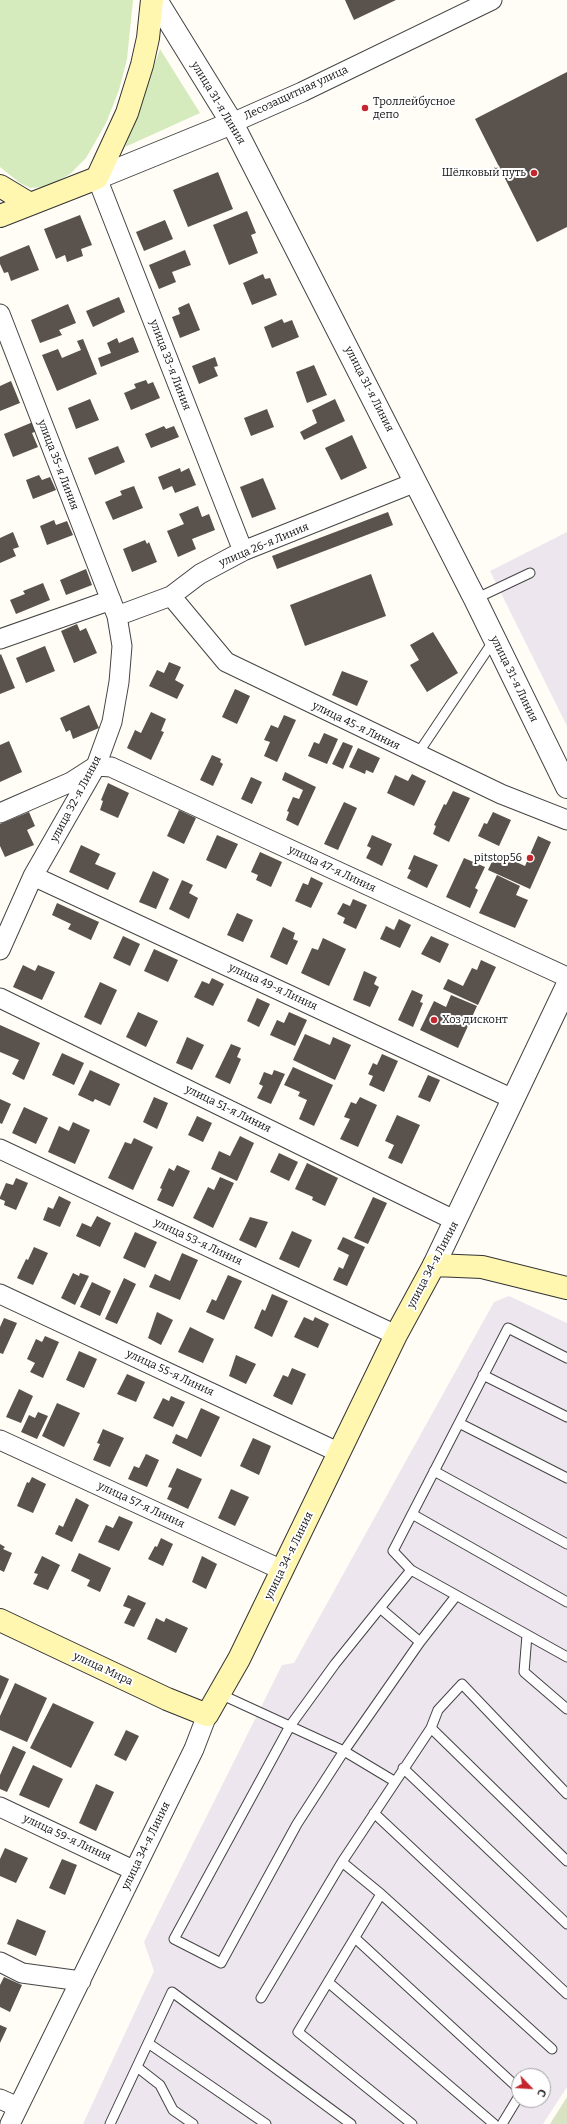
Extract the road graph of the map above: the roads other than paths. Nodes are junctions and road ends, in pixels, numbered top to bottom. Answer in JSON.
{"nodes":[{"id":1,"x":152,"y":0,"type":"edge"},
{"id":2,"x":156,"y":0,"type":"edge"},
{"id":3,"x":492,"y":0,"type":"edge"},
{"id":4,"x":232,"y":123,"type":"junction"},
{"id":5,"x":97,"y":178,"type":"junction"},
{"id":6,"x":0,"y":186,"type":"edge"},
{"id":7,"x":30,"y":204,"type":"junction"},
{"id":8,"x":0,"y":216,"type":"edge"},
{"id":9,"x":0,"y":314,"type":"edge"},
{"id":10,"x":416,"y":482,"type":"junction"},
{"id":11,"x":243,"y":551,"type":"junction"},
{"id":12,"x":530,"y":573,"type":"dead end"},
{"id":13,"x":171,"y":596,"type":"junction"},
{"id":14,"x":475,"y":599,"type":"junction"},
{"id":15,"x":114,"y":608,"type":"junction"},
{"id":16,"x":0,"y":639,"type":"edge"},
{"id":17,"x":495,"y":639,"type":"junction"},
{"id":18,"x":417,"y":755,"type":"junction"},
{"id":19,"x":96,"y":766,"type":"junction"},
{"id":20,"x":567,"y":787,"type":"edge"},
{"id":21,"x":0,"y":813,"type":"edge"},
{"id":22,"x":567,"y":820,"type":"edge"},
{"id":23,"x":33,"y":876,"type":"junction"},
{"id":24,"x":0,"y":950,"type":"edge"},
{"id":25,"x":567,"y":977,"type":"edge"},
{"id":26,"x":567,"y":986,"type":"edge"},
{"id":27,"x":0,"y":998,"type":"edge"},
{"id":28,"x":513,"y":1099,"type":"junction"},
{"id":29,"x":0,"y":1149,"type":"edge"},
{"id":30,"x":456,"y":1220,"type":"junction"},
{"id":31,"x":434,"y":1265,"type":"junction"},
{"id":32,"x":567,"y":1288,"type":"edge"},
{"id":33,"x":0,"y":1294,"type":"edge"},
{"id":34,"x":396,"y":1335,"type":"junction"},
{"id":35,"x":567,"y":1358,"type":"edge"},
{"id":36,"x":483,"y":1375,"type":"junction"},
{"id":37,"x":567,"y":1417,"type":"edge"},
{"id":38,"x":459,"y":1422,"type":"junction"},
{"id":39,"x":0,"y":1440,"type":"edge"},
{"id":40,"x":340,"y":1453,"type":"junction"},
{"id":41,"x":434,"y":1471,"type":"junction"},
{"id":42,"x":567,"y":1478,"type":"edge"},
{"id":43,"x":412,"y":1514,"type":"junction"},
{"id":44,"x":567,"y":1544,"type":"edge"},
{"id":45,"x":282,"y":1570,"type":"junction"},
{"id":46,"x":411,"y":1570,"type":"junction"},
{"id":47,"x":456,"y":1596,"type":"junction"},
{"id":48,"x":567,"y":1602,"type":"edge"},
{"id":49,"x":380,"y":1608,"type":"junction"},
{"id":50,"x":0,"y":1620,"type":"edge"},
{"id":51,"x":527,"y":1635,"type":"junction"},
{"id":52,"x":420,"y":1642,"type":"junction"},
{"id":53,"x":567,"y":1657,"type":"edge"},
{"id":54,"x":220,"y":1694,"type":"junction"},
{"id":55,"x":567,"y":1709,"type":"edge"},
{"id":56,"x":207,"y":1715,"type":"junction"},
{"id":57,"x":290,"y":1726,"type":"junction"},
{"id":58,"x":431,"y":1728,"type":"junction"},
{"id":59,"x":344,"y":1751,"type":"junction"},
{"id":60,"x":403,"y":1768,"type":"junction"},
{"id":61,"x":394,"y":1781,"type":"junction"},
{"id":62,"x":567,"y":1794,"type":"edge"},
{"id":63,"x":0,"y":1807,"type":"edge"},
{"id":64,"x":374,"y":1813,"type":"junction"},
{"id":65,"x":567,"y":1861,"type":"edge"},
{"id":66,"x":342,"y":1862,"type":"junction"},
{"id":67,"x":134,"y":1870,"type":"junction"},
{"id":68,"x":381,"y":1894,"type":"junction"},
{"id":69,"x":567,"y":1924,"type":"edge"},
{"id":70,"x":354,"y":1938,"type":"junction"},
{"id":71,"x":0,"y":1962,"type":"edge"},
{"id":72,"x":81,"y":1981,"type":"junction"},
{"id":73,"x":328,"y":1982,"type":"junction"},
{"id":74,"x":567,"y":1994,"type":"edge"},
{"id":75,"x":261,"y":1998,"type":"dead end"},
{"id":76,"x":148,"y":2043,"type":"junction"},
{"id":77,"x":552,"y":2049,"type":"dead end"},
{"id":78,"x":137,"y":2067,"type":"junction"},
{"id":79,"x":511,"y":2082,"type":"edge"},
{"id":80,"x":0,"y":2099,"type":"edge"},
{"id":81,"x":18,"y":2107,"type":"junction"},
{"id":82,"x":512,"y":2108,"type":"edge"},
{"id":83,"x":10,"y":2124,"type":"edge"},
{"id":84,"x":110,"y":2124,"type":"edge"},
{"id":85,"x":193,"y":2124,"type":"edge"},
{"id":86,"x":266,"y":2124,"type":"edge"},
{"id":87,"x":351,"y":2124,"type":"edge"},
{"id":88,"x":412,"y":2124,"type":"edge"},
{"id":89,"x":494,"y":2124,"type":"edge"},
{"id":90,"x":502,"y":2124,"type":"edge"}],
"edges":[{"from":1,"to":5,"type":"main road"},
{"from":2,"to":4,"type":"street","name":"улица 31-я Линия"},
{"from":3,"to":4,"type":"street","name":"Лесозащитная улица"},
{"from":4,"to":5,"type":"street","name":"Лесозащитная улица"},
{"from":4,"to":10,"type":"street","name":"улица 31-я Линия"},
{"from":5,"to":7,"type":"main road"},
{"from":5,"to":11,"type":"street","name":"улица 33-я Линия"},
{"from":6,"to":7,"type":"main road"},
{"from":7,"to":8,"type":"main road"},
{"from":9,"to":15,"type":"street","name":"улица 35-я Линия"},
{"from":10,"to":11,"type":"street","name":"улица 26-я Линия"},
{"from":10,"to":14,"type":"street","name":"улица 31-я Линия"},
{"from":11,"to":13,"type":"street","name":"улица 26-я Линия"},
{"from":12,"to":14,"type":"lane"},
{"from":13,"to":15,"type":"street","name":"улица 26-я Линия"},
{"from":13,"to":18,"type":"street","name":"улица 45-я Линия"},
{"from":14,"to":17,"type":"street","name":"улица 31-я Линия"},
{"from":15,"to":16,"type":"street","name":"улица 26-я Линия"},
{"from":15,"to":19,"type":"street","name":"улица 32-я Линия"},
{"from":17,"to":18,"type":"lane"},
{"from":17,"to":20,"type":"street","name":"улица 31-я Линия"},
{"from":18,"to":22,"type":"street","name":"улица 45-я Линия"},
{"from":19,"to":21,"type":"street"},
{"from":19,"to":23,"type":"street","name":"улица 32-я Линия"},
{"from":19,"to":25,"type":"street","name":"улица 47-я Линия"},
{"from":23,"to":24,"type":"street","name":"улица 32-я Линия"},
{"from":23,"to":28,"type":"street","name":"улица 49-я Линия"},
{"from":26,"to":28,"type":"street","name":"улица 34-я Линия"},
{"from":27,"to":30,"type":"street","name":"улица 51-я Линия"},
{"from":28,"to":30,"type":"street","name":"улица 34-я Линия"},
{"from":29,"to":34,"type":"street","name":"улица 53-я Линия"},
{"from":30,"to":31,"type":"street","name":"улица 34-я Линия"},
{"from":31,"to":32,"type":"main road"},
{"from":31,"to":34,"type":"main road","name":"улица 34-я Линия"},
{"from":33,"to":40,"type":"street","name":"улица 55-я Линия"},
{"from":34,"to":40,"type":"main road","name":"улица 34-я Линия"},
{"from":35,"to":36,"type":"lane"},
{"from":36,"to":37,"type":"lane"},
{"from":36,"to":38,"type":"lane"},
{"from":38,"to":41,"type":"lane"},
{"from":38,"to":42,"type":"lane"},
{"from":39,"to":45,"type":"street","name":"улица 57-я Линия"},
{"from":40,"to":45,"type":"main road","name":"улица 34-я Линия"},
{"from":41,"to":43,"type":"lane"},
{"from":41,"to":44,"type":"lane"},
{"from":43,"to":46,"type":"lane"},
{"from":43,"to":48,"type":"lane"},
{"from":45,"to":54,"type":"main road","name":"улица 34-я Линия"},
{"from":46,"to":47,"type":"lane"},
{"from":46,"to":49,"type":"lane"},
{"from":47,"to":51,"type":"lane"},
{"from":47,"to":52,"type":"lane"},
{"from":49,"to":52,"type":"lane"},
{"from":49,"to":57,"type":"lane"},
{"from":50,"to":56,"type":"main road","name":"улица Мира"},
{"from":51,"to":53,"type":"lane"},
{"from":51,"to":55,"type":"lane"},
{"from":52,"to":59,"type":"lane"},
{"from":54,"to":56,"type":"main road","name":"улица 34-я Линия"},
{"from":54,"to":57,"type":"lane"},
{"from":56,"to":67,"type":"street","name":"улица 34-я Линия"},
{"from":57,"to":59,"type":"lane"},
{"from":57,"to":59,"type":"lane"},
{"from":58,"to":60,"type":"lane"},
{"from":58,"to":62,"type":"lane"},
{"from":58,"to":65,"type":"lane"},
{"from":59,"to":61,"type":"lane"},
{"from":60,"to":61,"type":"lane"},
{"from":60,"to":69,"type":"lane"},
{"from":61,"to":64,"type":"lane"},
{"from":63,"to":67,"type":"street","name":"улица 59-я Линия"},
{"from":64,"to":66,"type":"lane"},
{"from":64,"to":74,"type":"lane"},
{"from":66,"to":68,"type":"lane"},
{"from":66,"to":75,"type":"lane"},
{"from":67,"to":72,"type":"street","name":"улица 34-я Линия"},
{"from":68,"to":70,"type":"lane"},
{"from":68,"to":77,"type":"lane"},
{"from":70,"to":73,"type":"lane"},
{"from":70,"to":79,"type":"lane"},
{"from":71,"to":72,"type":"street"},
{"from":72,"to":81,"type":"street","name":"улица 34-я Линия"},
{"from":73,"to":88,"type":"lane"},
{"from":73,"to":89,"type":"lane"},
{"from":76,"to":78,"type":"lane"},
{"from":76,"to":86,"type":"lane"},
{"from":76,"to":87,"type":"lane"},
{"from":78,"to":84,"type":"lane"},
{"from":78,"to":85,"type":"lane"},
{"from":80,"to":81,"type":"street"},
{"from":81,"to":83,"type":"street","name":"улица 34-я Линия"},
{"from":82,"to":90,"type":"lane"}]}
